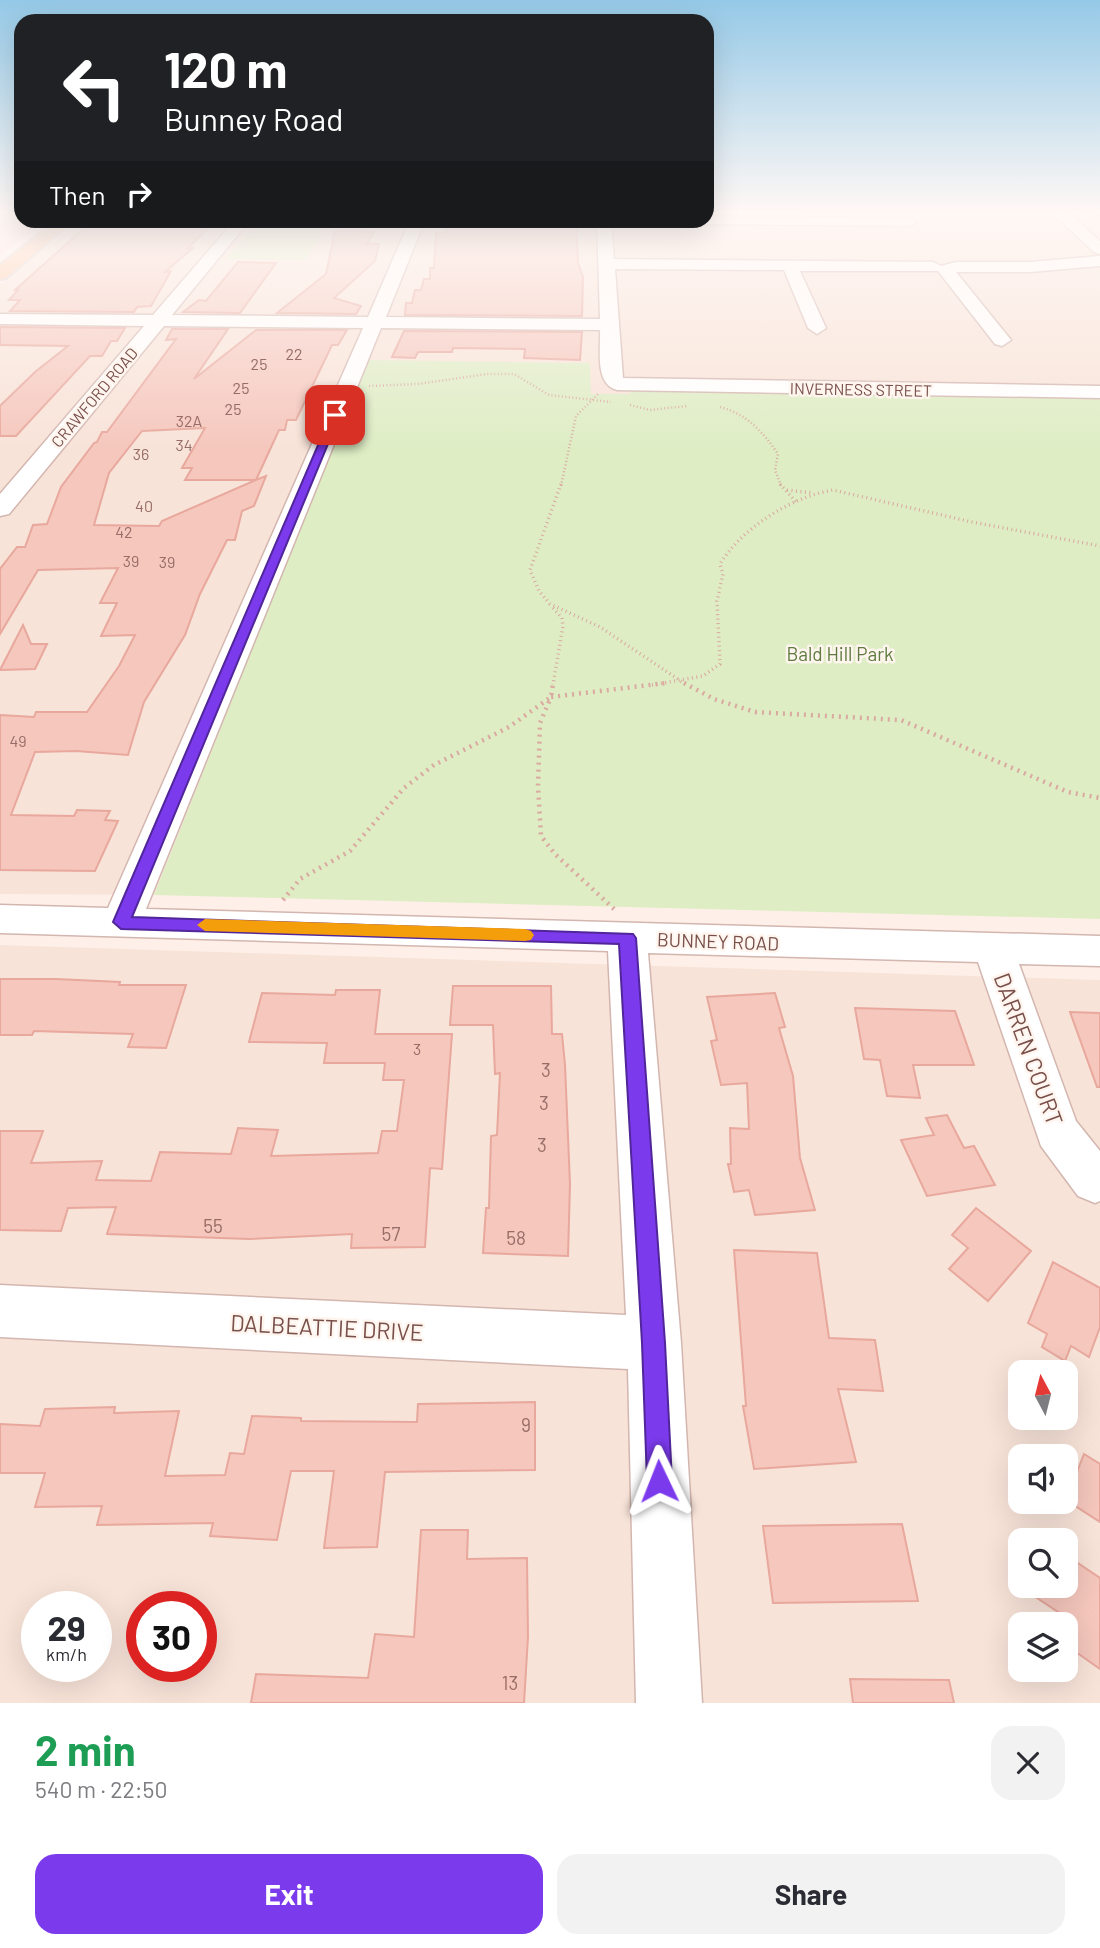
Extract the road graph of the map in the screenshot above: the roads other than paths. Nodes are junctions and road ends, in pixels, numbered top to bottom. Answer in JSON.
{"nodes":[{"id":1,"x":184,"y":290,"type":"edge"},
{"id":2,"x":388,"y":290,"type":"edge"},
{"id":3,"x":608,"y":290,"type":"edge"},
{"id":4,"x":801,"y":290,"type":"edge"},
{"id":5,"x":963,"y":290,"type":"edge"},
{"id":6,"x":0,"y":319,"type":"edge"},
{"id":7,"x":159,"y":320,"type":"junction"},
{"id":8,"x":375,"y":322,"type":"junction"},
{"id":9,"x":610,"y":325,"type":"junction"},
{"id":10,"x":817,"y":328,"type":"dead end"},
{"id":11,"x":1002,"y":340,"type":"dead end"},
{"id":12,"x":1100,"y":392,"type":"edge"},
{"id":13,"x":0,"y":509,"type":"edge"},
{"id":14,"x":0,"y":919,"type":"edge"},
{"id":15,"x":121,"y":922,"type":"junction"},
{"id":16,"x":622,"y":925,"type":"junction"},
{"id":17,"x":993,"y":948,"type":"junction"},
{"id":18,"x":1100,"y":951,"type":"edge"},
{"id":19,"x":1096,"y":1181,"type":"dead end"},
{"id":20,"x":0,"y":1311,"type":"edge"},
{"id":21,"x":654,"y":1343,"type":"junction"},
{"id":22,"x":669,"y":1703,"type":"edge"}],
"edges":[{"from":1,"to":7,"type":"street","name":"CRAWFORD ROAD"},
{"from":2,"to":8,"type":"street"},
{"from":3,"to":9,"type":"street"},
{"from":4,"to":10,"type":"street"},
{"from":5,"to":11,"type":"street"},
{"from":6,"to":7,"type":"street"},
{"from":7,"to":8,"type":"street"},
{"from":7,"to":13,"type":"street","name":"CRAWFORD ROAD"},
{"from":8,"to":9,"type":"street"},
{"from":8,"to":15,"type":"street"},
{"from":9,"to":12,"type":"street","name":"INVERNESS STREET"},
{"from":14,"to":15,"type":"street","name":"BUNNEY ROAD"},
{"from":15,"to":16,"type":"street","name":"BUNNEY ROAD"},
{"from":16,"to":17,"type":"street","name":"BUNNEY ROAD"},
{"from":16,"to":21,"type":"street"},
{"from":17,"to":18,"type":"street","name":"BUNNEY ROAD"},
{"from":17,"to":19,"type":"street","name":"DARREN COURT"},
{"from":20,"to":21,"type":"street","name":"DALBEATTIE DRIVE"},
{"from":21,"to":22,"type":"street"}]}
